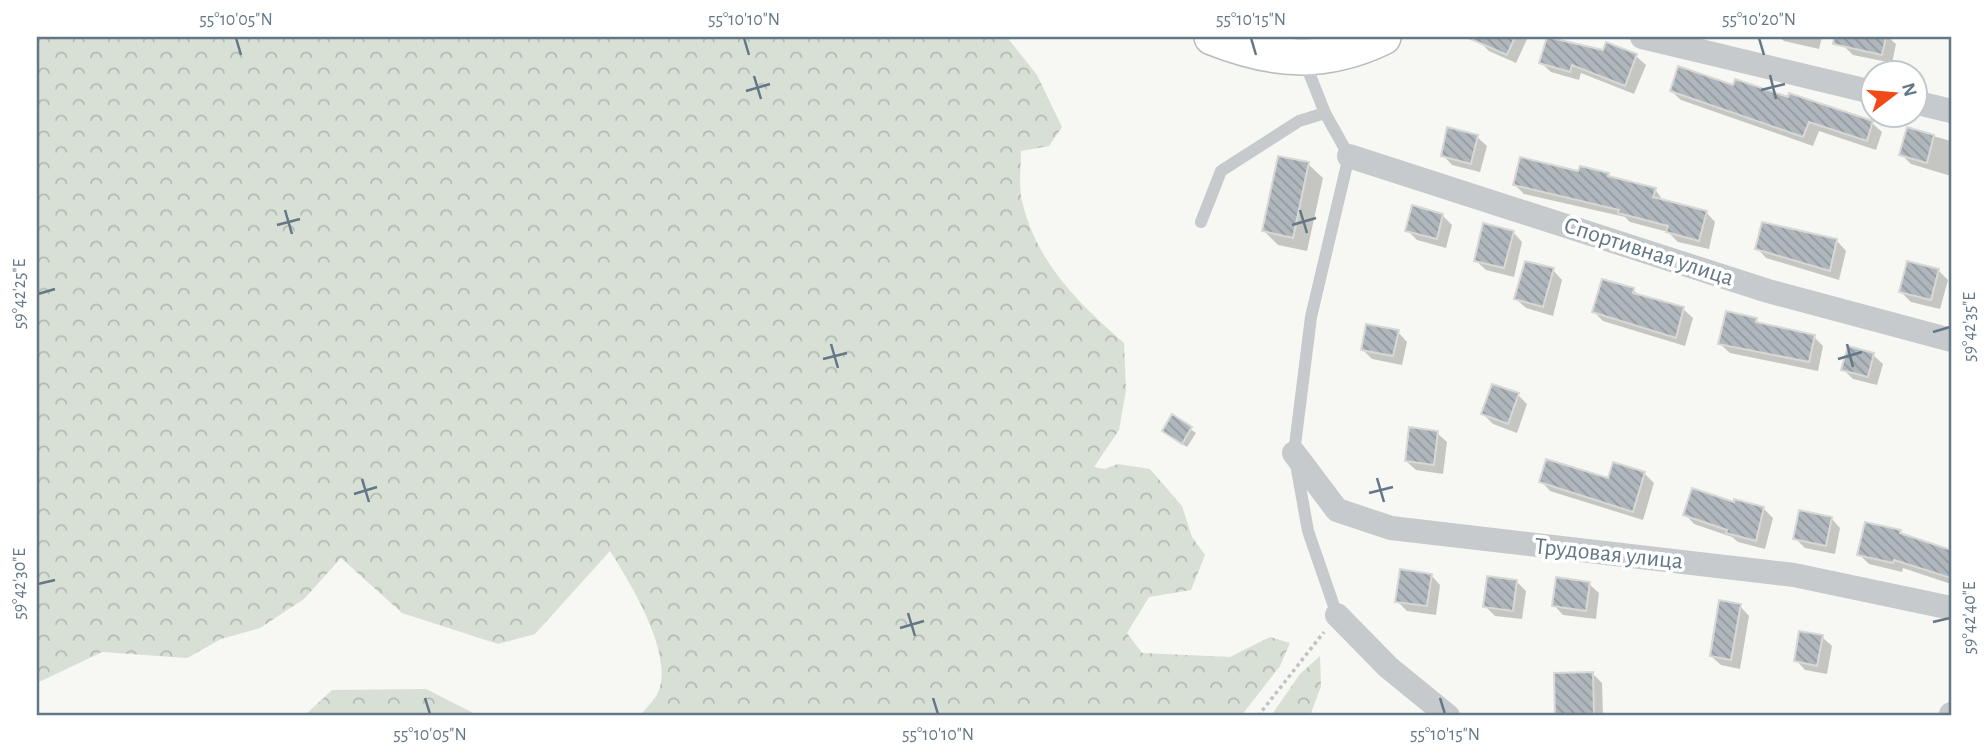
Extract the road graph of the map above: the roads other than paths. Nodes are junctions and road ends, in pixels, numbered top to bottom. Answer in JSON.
{"nodes":[{"id":1,"x":1212,"y":37,"type":"edge"},
{"id":2,"x":1383,"y":37,"type":"edge"},
{"id":3,"x":1642,"y":37,"type":"edge"},
{"id":4,"x":1304,"y":59,"type":"junction"},
{"id":5,"x":1858,"y":89,"type":"edge"},
{"id":6,"x":1928,"y":105,"type":"edge"},
{"id":7,"x":1951,"y":111,"type":"edge"},
{"id":8,"x":1325,"y":113,"type":"junction"},
{"id":9,"x":1349,"y":156,"type":"junction"},
{"id":10,"x":1201,"y":222,"type":"dead end"},
{"id":11,"x":1951,"y":340,"type":"edge"},
{"id":12,"x":1294,"y":453,"type":"junction"},
{"id":13,"x":1951,"y":608,"type":"edge"},
{"id":14,"x":1338,"y":615,"type":"joint"},
{"id":15,"x":1448,"y":716,"type":"edge"}],
"edges":[{"from":1,"to":4,"type":"main road"},
{"from":2,"to":4,"type":"main road"},
{"from":3,"to":5,"type":"street"},
{"from":4,"to":8,"type":"lane"},
{"from":6,"to":7,"type":"street"},
{"from":8,"to":9,"type":"lane"},
{"from":8,"to":10,"type":"lane"},
{"from":9,"to":11,"type":"street","name":"Спортивная улица"},
{"from":9,"to":12,"type":"lane"},
{"from":12,"to":13,"type":"street","name":"Трудовая улица"},
{"from":12,"to":14,"type":"lane"},
{"from":14,"to":15,"type":"street"}]}
